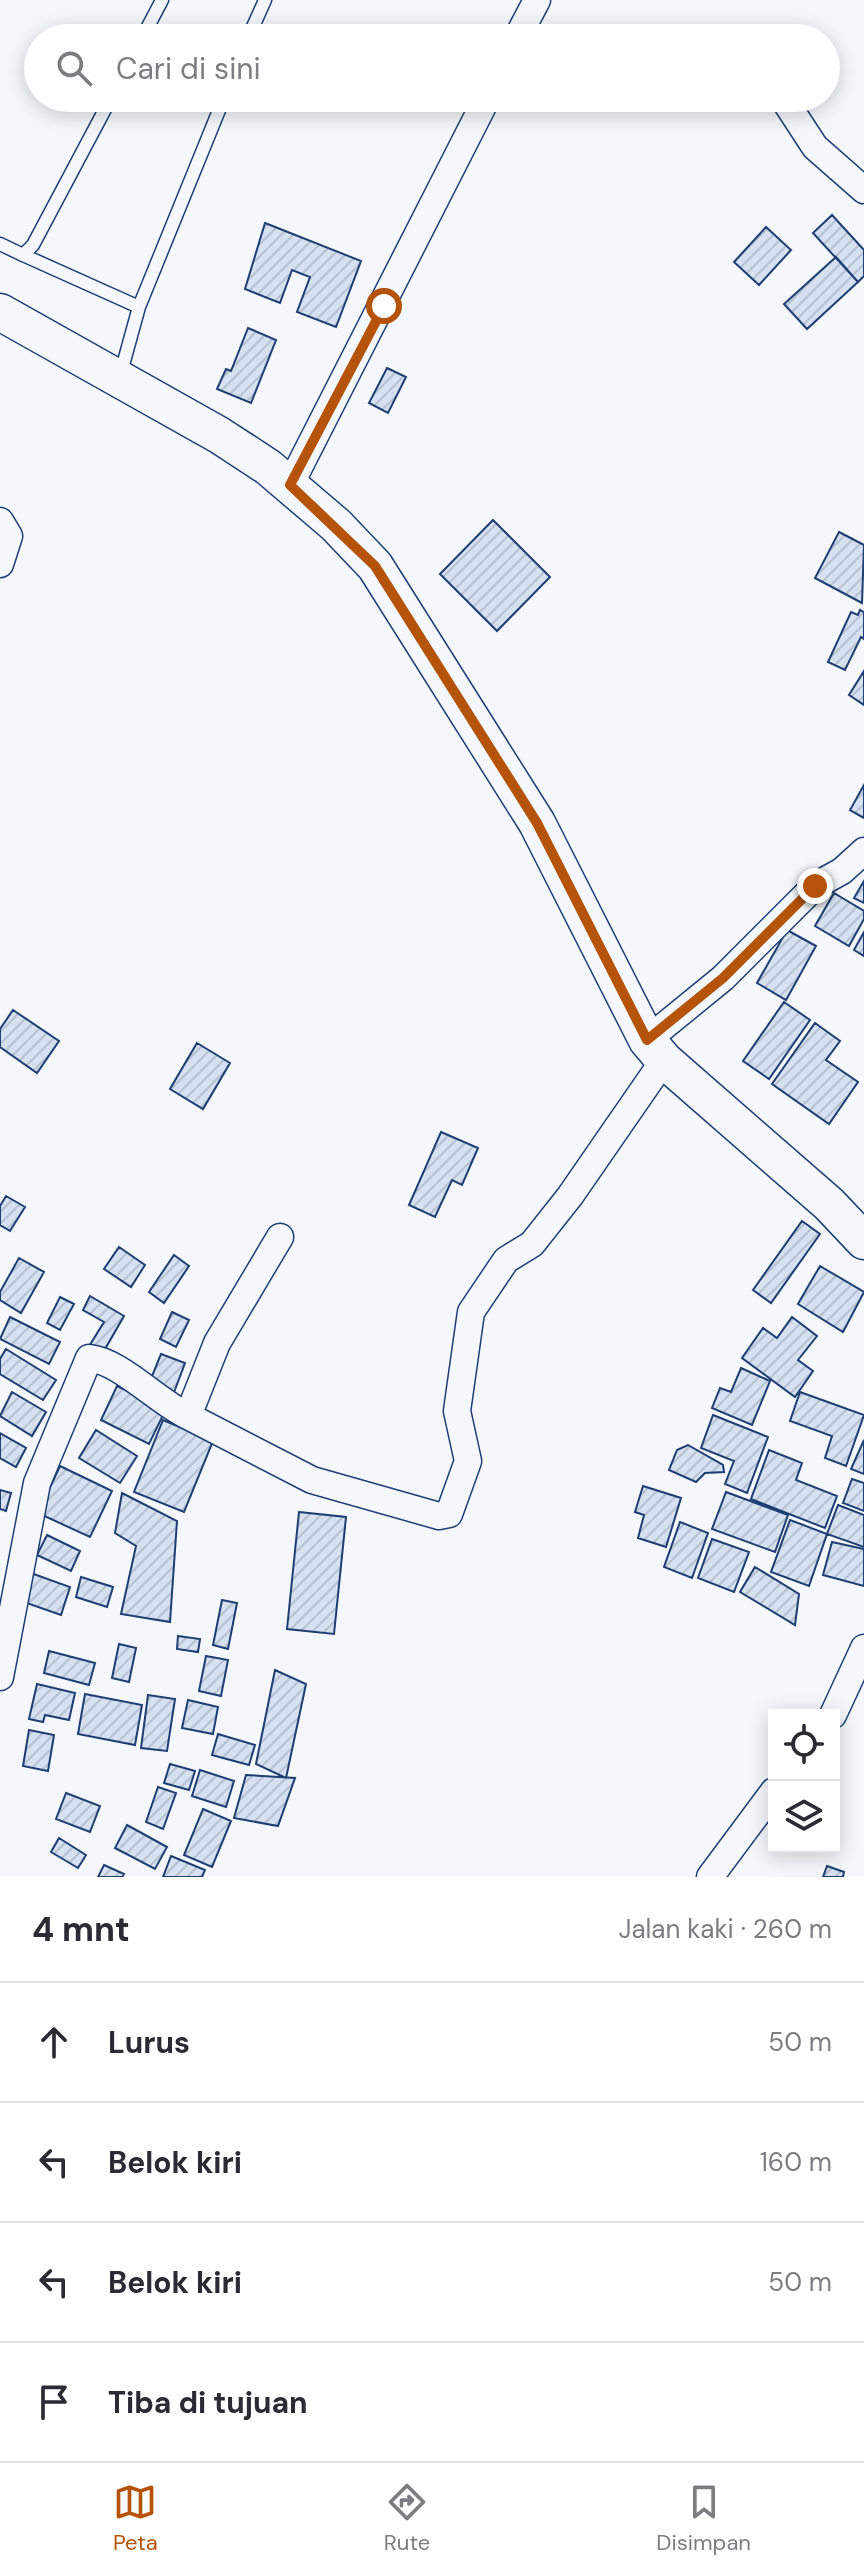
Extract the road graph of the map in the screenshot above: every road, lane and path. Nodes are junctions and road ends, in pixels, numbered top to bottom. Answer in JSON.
{"nodes":[{"id":1,"x":162,"y":0,"type":"edge"},
{"id":2,"x":537,"y":0,"type":"edge"},
{"id":3,"x":259,"y":2,"type":"edge"},
{"id":4,"x":149,"y":24,"type":"edge"},
{"id":5,"x":252,"y":24,"type":"edge"},
{"id":6,"x":524,"y":24,"type":"edge"},
{"id":7,"x":104,"y":112,"type":"edge"},
{"id":8,"x":218,"y":112,"type":"edge"},
{"id":9,"x":480,"y":112,"type":"edge"},
{"id":10,"x":792,"y":112,"type":"edge"},
{"id":11,"x":864,"y":190,"type":"edge"},
{"id":12,"x":0,"y":244,"type":"edge"},
{"id":13,"x":23,"y":255,"type":"junction"},
{"id":14,"x":139,"y":307,"type":"junction"},
{"id":15,"x":0,"y":312,"type":"edge"},
{"id":16,"x":119,"y":379,"type":"junction"},
{"id":17,"x":290,"y":485,"type":"junction"},
{"id":18,"x":0,"y":521,"type":"edge"},
{"id":19,"x":0,"y":564,"type":"edge"},
{"id":20,"x":864,"y":851,"type":"edge"},
{"id":21,"x":656,"y":1050,"type":"junction"},
{"id":22,"x":280,"y":1237,"type":"dead end"},
{"id":23,"x":864,"y":1241,"type":"edge"},
{"id":24,"x":188,"y":1416,"type":"junction"},
{"id":25,"x":864,"y":1648,"type":"edge"},
{"id":26,"x":0,"y":1677,"type":"edge"},
{"id":27,"x":857,"y":1682,"type":"edge"},
{"id":28,"x":837,"y":1709,"type":"edge"},
{"id":29,"x":768,"y":1799,"type":"edge"},
{"id":30,"x":710,"y":1877,"type":"edge"}],
"edges":[{"from":1,"to":4,"type":"lane"},
{"from":2,"to":6,"type":"street"},
{"from":3,"to":5,"type":"lane"},
{"from":7,"to":13,"type":"lane"},
{"from":8,"to":14,"type":"lane"},
{"from":9,"to":17,"type":"street"},
{"from":10,"to":11,"type":"street"},
{"from":12,"to":13,"type":"lane"},
{"from":13,"to":14,"type":"lane"},
{"from":14,"to":16,"type":"lane"},
{"from":15,"to":16,"type":"street"},
{"from":16,"to":17,"type":"street"},
{"from":17,"to":21,"type":"street"},
{"from":18,"to":19,"type":"street"},
{"from":20,"to":21,"type":"street"},
{"from":21,"to":23,"type":"street"},
{"from":21,"to":24,"type":"street"},
{"from":22,"to":24,"type":"street"},
{"from":24,"to":26,"type":"street"},
{"from":25,"to":27,"type":"street"},
{"from":27,"to":28,"type":"street"},
{"from":29,"to":30,"type":"street"}]}
